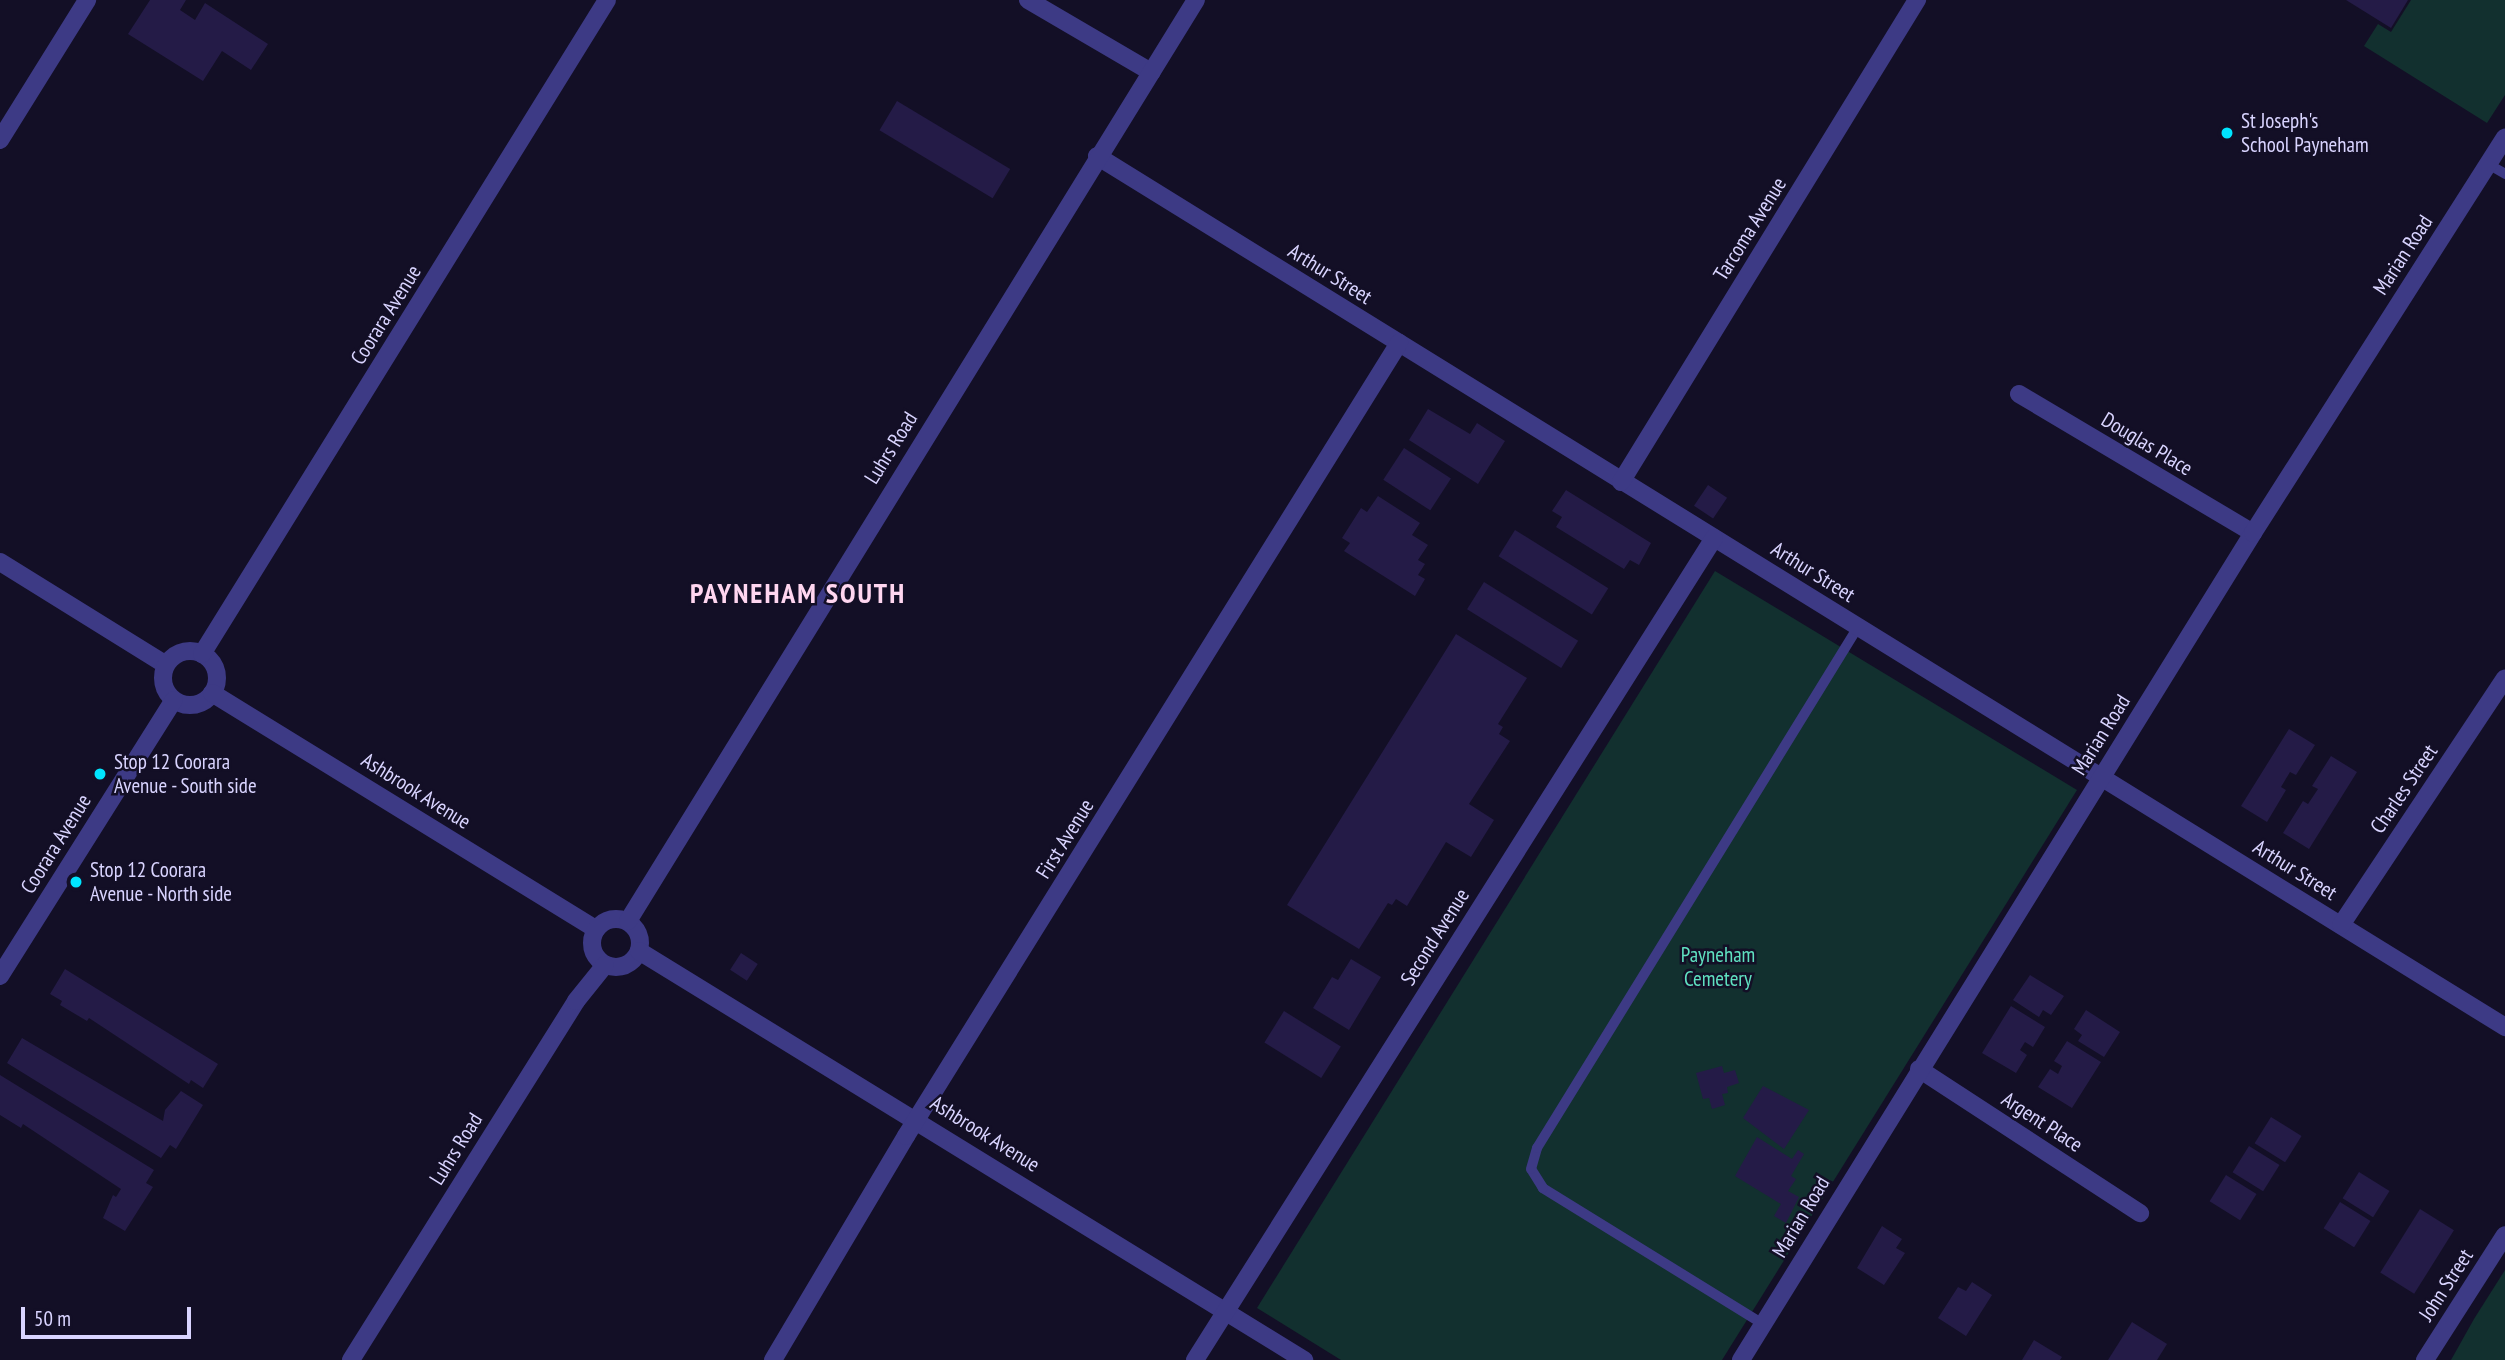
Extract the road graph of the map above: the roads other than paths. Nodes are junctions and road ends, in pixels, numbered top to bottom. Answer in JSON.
{"nodes":[{"id":1,"x":87,"y":0,"type":"edge"},
{"id":2,"x":607,"y":0,"type":"edge"},
{"id":3,"x":1028,"y":0,"type":"edge"},
{"id":4,"x":1196,"y":0,"type":"edge"},
{"id":5,"x":1917,"y":0,"type":"edge"},
{"id":6,"x":1150,"y":72,"type":"junction"},
{"id":7,"x":3,"y":129,"type":"edge"},
{"id":8,"x":2505,"y":138,"type":"edge"},
{"id":9,"x":1097,"y":156,"type":"junction"},
{"id":10,"x":2488,"y":164,"type":"junction"},
{"id":11,"x":2505,"y":174,"type":"edge"},
{"id":12,"x":1399,"y":343,"type":"junction"},
{"id":13,"x":2019,"y":394,"type":"dead end"},
{"id":14,"x":1622,"y":482,"type":"junction"},
{"id":15,"x":2253,"y":533,"type":"junction"},
{"id":16,"x":1714,"y":538,"type":"junction"},
{"id":17,"x":0,"y":562,"type":"edge"},
{"id":18,"x":1858,"y":627,"type":"junction"},
{"id":19,"x":202,"y":654,"type":"junction"},
{"id":20,"x":166,"y":665,"type":"junction"},
{"id":21,"x":2505,"y":678,"type":"edge"},
{"id":22,"x":212,"y":694,"type":"junction"},
{"id":23,"x":174,"y":700,"type":"junction"},
{"id":24,"x":2101,"y":777,"type":"junction"},
{"id":25,"x":628,"y":921,"type":"junction"},
{"id":26,"x":2341,"y":925,"type":"junction"},
{"id":27,"x":596,"y":929,"type":"junction"},
{"id":28,"x":639,"y":951,"type":"junction"},
{"id":29,"x":605,"y":965,"type":"junction"},
{"id":30,"x":0,"y":976,"type":"edge"},
{"id":31,"x":2505,"y":1027,"type":"edge"},
{"id":32,"x":1919,"y":1069,"type":"junction"},
{"id":33,"x":917,"y":1118,"type":"junction"},
{"id":34,"x":2140,"y":1213,"type":"dead end"},
{"id":35,"x":2505,"y":1235,"type":"edge"},
{"id":36,"x":1225,"y":1310,"type":"junction"},
{"id":37,"x":1763,"y":1324,"type":"junction"},
{"id":38,"x":351,"y":1360,"type":"edge"},
{"id":39,"x":773,"y":1360,"type":"edge"},
{"id":40,"x":1195,"y":1360,"type":"edge"},
{"id":41,"x":1304,"y":1360,"type":"edge"},
{"id":42,"x":1741,"y":1360,"type":"edge"},
{"id":43,"x":2425,"y":1360,"type":"edge"}],
"edges":[{"from":1,"to":7,"type":"street"},
{"from":2,"to":19,"type":"street","name":"Coorara Avenue"},
{"from":3,"to":6,"type":"street"},
{"from":4,"to":6,"type":"street","name":"Luhrs Road"},
{"from":5,"to":14,"type":"street","name":"Tarcoma Avenue"},
{"from":6,"to":9,"type":"street","name":"Luhrs Road"},
{"from":8,"to":10,"type":"street","name":"Marian Road"},
{"from":9,"to":12,"type":"street","name":"Arthur Street"},
{"from":9,"to":25,"type":"street","name":"Luhrs Road"},
{"from":10,"to":11,"type":"lane"},
{"from":10,"to":15,"type":"street","name":"Marian Road"},
{"from":12,"to":14,"type":"street","name":"Arthur Street"},
{"from":12,"to":33,"type":"street","name":"First Avenue"},
{"from":13,"to":15,"type":"street","name":"Douglas Place"},
{"from":14,"to":16,"type":"street","name":"Arthur Street"},
{"from":15,"to":24,"type":"street","name":"Marian Road"},
{"from":16,"to":18,"type":"street","name":"Arthur Street"},
{"from":16,"to":36,"type":"street","name":"Second Avenue"},
{"from":17,"to":20,"type":"street"},
{"from":18,"to":24,"type":"street","name":"Arthur Street"},
{"from":18,"to":37,"type":"lane"},
{"from":19,"to":20,"type":"street"},
{"from":19,"to":22,"type":"street"},
{"from":20,"to":23,"type":"street"},
{"from":21,"to":26,"type":"street","name":"Charles Street"},
{"from":22,"to":23,"type":"street"},
{"from":22,"to":27,"type":"street","name":"Ashbrook Avenue"},
{"from":23,"to":30,"type":"street","name":"Coorara Avenue"},
{"from":24,"to":26,"type":"street","name":"Arthur Street"},
{"from":24,"to":32,"type":"street","name":"Marian Road"},
{"from":25,"to":27,"type":"street"},
{"from":25,"to":28,"type":"street"},
{"from":26,"to":31,"type":"street","name":"Arthur Street"},
{"from":27,"to":29,"type":"street"},
{"from":28,"to":29,"type":"street"},
{"from":28,"to":33,"type":"street","name":"Ashbrook Avenue"},
{"from":29,"to":38,"type":"street","name":"Luhrs Road"},
{"from":32,"to":34,"type":"street","name":"Argent Place"},
{"from":32,"to":37,"type":"street","name":"Marian Road"},
{"from":33,"to":36,"type":"street","name":"Ashbrook Avenue"},
{"from":33,"to":39,"type":"street","name":"First Avenue"},
{"from":35,"to":43,"type":"street","name":"John Street"},
{"from":36,"to":40,"type":"street","name":"Second Avenue"},
{"from":36,"to":41,"type":"street","name":"Ashbrook Avenue"},
{"from":37,"to":42,"type":"street","name":"Marian Road"}]}
